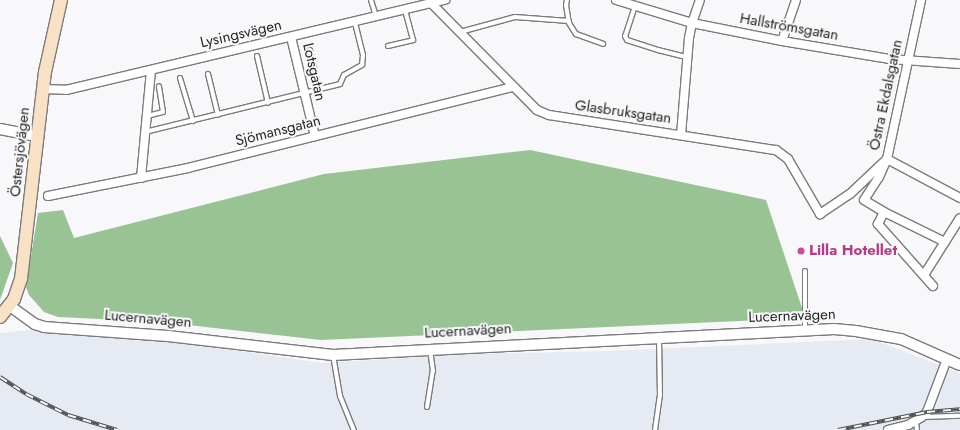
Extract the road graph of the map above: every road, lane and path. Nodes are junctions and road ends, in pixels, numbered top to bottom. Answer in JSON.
{"nodes":[{"id":1,"x":61,"y":0,"type":"edge"},
{"id":2,"x":371,"y":0,"type":"edge"},
{"id":3,"x":445,"y":0,"type":"edge"},
{"id":4,"x":567,"y":0,"type":"edge"},
{"id":5,"x":616,"y":0,"type":"edge"},
{"id":6,"x":700,"y":0,"type":"edge"},
{"id":7,"x":796,"y":0,"type":"edge"},
{"id":8,"x":921,"y":0,"type":"edge"},
{"id":9,"x":432,"y":4,"type":"junction"},
{"id":10,"x":636,"y":6,"type":"junction"},
{"id":11,"x":405,"y":10,"type":"junction"},
{"id":12,"x":376,"y":17,"type":"junction"},
{"id":13,"x":568,"y":21,"type":"junction"},
{"id":14,"x":355,"y":22,"type":"junction"},
{"id":15,"x":692,"y":23,"type":"junction"},
{"id":16,"x":460,"y":32,"type":"junction"},
{"id":17,"x":291,"y":37,"type":"junction"},
{"id":18,"x":782,"y":41,"type":"junction"},
{"id":19,"x":603,"y":44,"type":"dead end"},
{"id":20,"x":388,"y":46,"type":"dead end"},
{"id":21,"x":310,"y":50,"type":"dead end"},
{"id":22,"x":257,"y":56,"type":"dead end"},
{"id":23,"x":688,"y":57,"type":"junction"},
{"id":24,"x":908,"y":61,"type":"junction"},
{"id":25,"x":960,"y":64,"type":"edge"},
{"id":26,"x":151,"y":71,"type":"junction"},
{"id":27,"x":208,"y":74,"type":"dead end"},
{"id":28,"x":180,"y":78,"type":"dead end"},
{"id":29,"x":158,"y":86,"type":"dead end"},
{"id":30,"x":513,"y":87,"type":"junction"},
{"id":31,"x":43,"y":89,"type":"junction"},
{"id":32,"x":319,"y":89,"type":"junction"},
{"id":33,"x":304,"y":92,"type":"junction"},
{"id":34,"x":268,"y":103,"type":"junction"},
{"id":35,"x":218,"y":115,"type":"junction"},
{"id":36,"x":147,"y":116,"type":"junction"},
{"id":37,"x":192,"y":121,"type":"junction"},
{"id":38,"x":0,"y":129,"type":"edge"},
{"id":39,"x":145,"y":132,"type":"junction"},
{"id":40,"x":681,"y":135,"type":"junction"},
{"id":41,"x":37,"y":136,"type":"junction"},
{"id":42,"x":315,"y":136,"type":"junction"},
{"id":43,"x":887,"y":159,"type":"junction"},
{"id":44,"x":141,"y":178,"type":"junction"},
{"id":45,"x":48,"y":196,"type":"dead end"},
{"id":46,"x":960,"y":198,"type":"edge"},
{"id":47,"x":884,"y":212,"type":"junction"},
{"id":48,"x":820,"y":214,"type":"joint"},
{"id":49,"x":960,"y":218,"type":"edge"},
{"id":50,"x":945,"y":242,"type":"junction"},
{"id":51,"x":805,"y":271,"type":"dead end"},
{"id":52,"x":924,"y":275,"type":"junction"},
{"id":53,"x":934,"y":286,"type":"dead end"},
{"id":54,"x":10,"y":306,"type":"junction"},
{"id":55,"x":0,"y":317,"type":"edge"},
{"id":56,"x":806,"y":330,"type":"junction"},
{"id":57,"x":659,"y":338,"type":"junction"},
{"id":58,"x":430,"y":349,"type":"junction"},
{"id":59,"x":333,"y":355,"type":"junction"},
{"id":60,"x":946,"y":359,"type":"junction"},
{"id":61,"x":960,"y":365,"type":"edge"},
{"id":62,"x":427,"y":407,"type":"dead end"},
{"id":63,"x":960,"y":416,"type":"edge"},
{"id":64,"x":918,"y":423,"type":"edge"},
{"id":65,"x":354,"y":430,"type":"edge"},
{"id":66,"x":655,"y":430,"type":"edge"},
{"id":67,"x":888,"y":430,"type":"edge"}],
"edges":[{"from":1,"to":31,"type":"main road","name":"Östersjövägen"},
{"from":2,"to":12,"type":"lane"},
{"from":3,"to":9,"type":"street","name":"Lysingsvägen"},
{"from":4,"to":13,"type":"lane"},
{"from":5,"to":10,"type":"street","name":"Hallströmsgatan"},
{"from":6,"to":15,"type":"street"},
{"from":7,"to":18,"type":"street"},
{"from":8,"to":24,"type":"street","name":"Östra Ekdalsgatan"},
{"from":9,"to":11,"type":"street","name":"Lysingsvägen"},
{"from":9,"to":16,"type":"street","name":"Glasbruksgatan"},
{"from":10,"to":15,"type":"street","name":"Hallströmsgatan"},
{"from":10,"to":23,"type":"lane"},
{"from":11,"to":12,"type":"street","name":"Lysingsvägen"},
{"from":11,"to":20,"type":"lane"},
{"from":12,"to":14,"type":"street","name":"Lysingsvägen"},
{"from":13,"to":16,"type":"lane"},
{"from":13,"to":19,"type":"lane"},
{"from":14,"to":17,"type":"street","name":"Lysingsvägen"},
{"from":14,"to":32,"type":"lane"},
{"from":15,"to":18,"type":"street","name":"Hallströmsgatan"},
{"from":15,"to":23,"type":"street"},
{"from":16,"to":30,"type":"street","name":"Glasbruksgatan"},
{"from":17,"to":26,"type":"street","name":"Lysingsvägen"},
{"from":17,"to":33,"type":"street","name":"Lotsgatan"},
{"from":18,"to":24,"type":"street","name":"Hallströmsgatan"},
{"from":21,"to":32,"type":"lane"},
{"from":22,"to":34,"type":"lane"},
{"from":23,"to":40,"type":"street"},
{"from":24,"to":25,"type":"street","name":"Hallströmsgatan"},
{"from":24,"to":43,"type":"street","name":"Östra Ekdalsgatan"},
{"from":26,"to":31,"type":"street","name":"Lysingsvägen"},
{"from":26,"to":36,"type":"street"},
{"from":27,"to":35,"type":"lane"},
{"from":28,"to":37,"type":"lane"},
{"from":29,"to":36,"type":"lane"},
{"from":30,"to":40,"type":"street","name":"Glasbruksgatan"},
{"from":30,"to":42,"type":"street","name":"Sjömansgatan"},
{"from":31,"to":41,"type":"main road","name":"Östersjövägen"},
{"from":32,"to":33,"type":"lane"},
{"from":33,"to":34,"type":"lane"},
{"from":33,"to":42,"type":"street","name":"Lotsgatan"},
{"from":34,"to":35,"type":"lane"},
{"from":35,"to":37,"type":"lane"},
{"from":36,"to":39,"type":"street"},
{"from":37,"to":39,"type":"lane"},
{"from":38,"to":41,"type":"street"},
{"from":39,"to":44,"type":"street"},
{"from":40,"to":48,"type":"street","name":"Glasbruksgatan"},
{"from":41,"to":54,"type":"main road","name":"Östersjövägen"},
{"from":42,"to":44,"type":"street","name":"Sjömansgatan"},
{"from":43,"to":46,"type":"street"},
{"from":43,"to":47,"type":"street"},
{"from":43,"to":48,"type":"street","name":"Östra Ekdalsgatan"},
{"from":44,"to":45,"type":"street","name":"Sjömansgatan"},
{"from":47,"to":50,"type":"street"},
{"from":47,"to":52,"type":"street"},
{"from":49,"to":50,"type":"street"},
{"from":50,"to":52,"type":"street"},
{"from":51,"to":56,"type":"lane"},
{"from":52,"to":53,"type":"street"},
{"from":54,"to":55,"type":"main road"},
{"from":54,"to":59,"type":"street","name":"Lucernavägen"},
{"from":56,"to":57,"type":"street","name":"Lucernavägen"},
{"from":56,"to":60,"type":"street","name":"Lucernavägen"},
{"from":57,"to":58,"type":"street","name":"Lucernavägen"},
{"from":57,"to":66,"type":"lane"},
{"from":58,"to":59,"type":"street","name":"Lucernavägen"},
{"from":58,"to":62,"type":"lane"},
{"from":59,"to":65,"type":"lane"},
{"from":60,"to":61,"type":"street","name":"Lucernavägen"},
{"from":60,"to":64,"type":"street"},
{"from":63,"to":64,"type":"lane"},
{"from":64,"to":67,"type":"street"}]}
